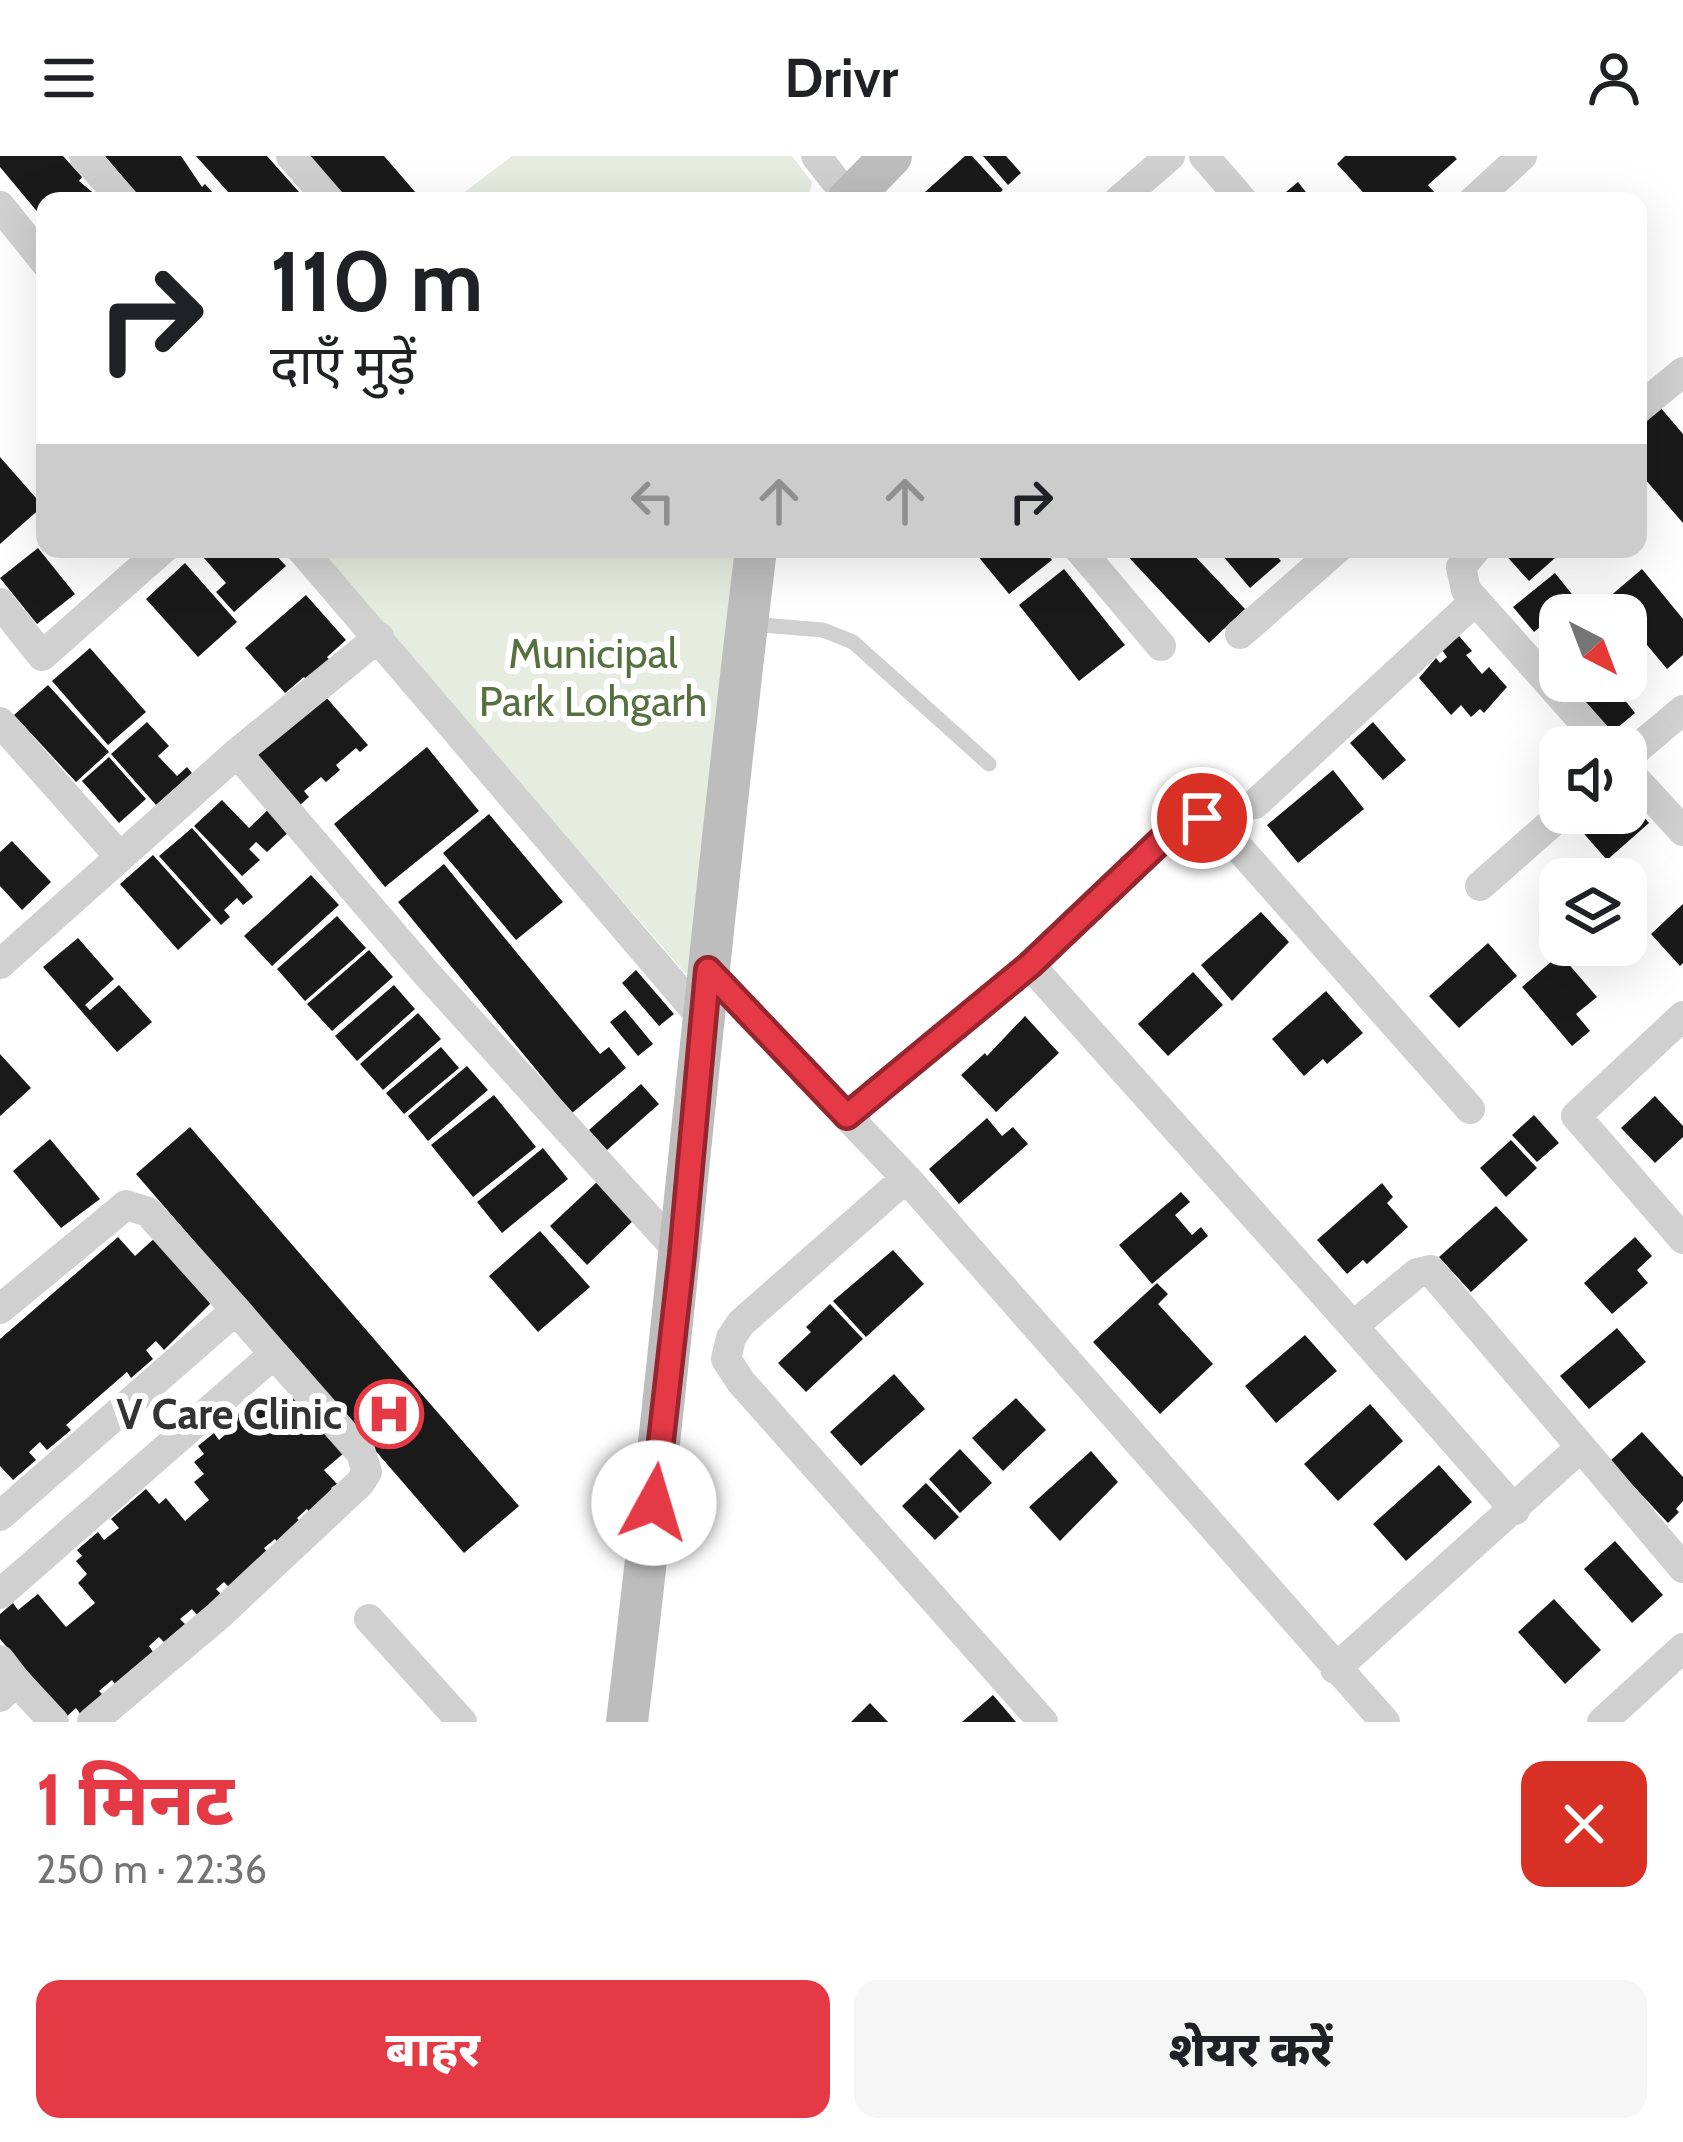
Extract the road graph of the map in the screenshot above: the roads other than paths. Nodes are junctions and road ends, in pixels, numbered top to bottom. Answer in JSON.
{"nodes":[{"id":1,"x":84,"y":156,"type":"edge"},
{"id":2,"x":291,"y":156,"type":"edge"},
{"id":3,"x":890,"y":156,"type":"edge"},
{"id":4,"x":1169,"y":156,"type":"edge"},
{"id":5,"x":1204,"y":156,"type":"edge"},
{"id":6,"x":1522,"y":156,"type":"edge"},
{"id":7,"x":836,"y":177,"type":"edge"},
{"id":8,"x":116,"y":192,"type":"edge"},
{"id":9,"x":322,"y":192,"type":"edge"},
{"id":10,"x":1128,"y":192,"type":"edge"},
{"id":11,"x":1235,"y":192,"type":"edge"},
{"id":12,"x":1483,"y":192,"type":"edge"},
{"id":13,"x":0,"y":206,"type":"edge"},
{"id":14,"x":36,"y":251,"type":"edge"},
{"id":15,"x":1683,"y":372,"type":"edge"},
{"id":16,"x":1647,"y":402,"type":"edge"},
{"id":17,"x":153,"y":558,"type":"edge"},
{"id":18,"x":309,"y":558,"type":"edge"},
{"id":19,"x":755,"y":558,"type":"edge"},
{"id":20,"x":1087,"y":558,"type":"edge"},
{"id":21,"x":1327,"y":558,"type":"edge"},
{"id":22,"x":1468,"y":558,"type":"edge"},
{"id":23,"x":1474,"y":601,"type":"junction"},
{"id":24,"x":0,"y":603,"type":"edge"},
{"id":25,"x":748,"y":624,"type":"junction"},
{"id":26,"x":1240,"y":634,"type":"dead end"},
{"id":27,"x":379,"y":637,"type":"junction"},
{"id":28,"x":1161,"y":646,"type":"dead end"},
{"id":29,"x":1683,"y":710,"type":"edge"},
{"id":30,"x":0,"y":722,"type":"edge"},
{"id":31,"x":1587,"y":726,"type":"edge"},
{"id":32,"x":1647,"y":740,"type":"edge"},
{"id":33,"x":237,"y":753,"type":"junction"},
{"id":34,"x":989,"y":764,"type":"dead end"},
{"id":35,"x":1647,"y":792,"type":"edge"},
{"id":36,"x":1255,"y":804,"type":"dead end"},
{"id":37,"x":1683,"y":831,"type":"edge"},
{"id":38,"x":1539,"y":834,"type":"edge"},
{"id":39,"x":120,"y":857,"type":"junction"},
{"id":40,"x":1480,"y":886,"type":"dead end"},
{"id":41,"x":0,"y":964,"type":"edge"},
{"id":42,"x":1030,"y":965,"type":"junction"},
{"id":43,"x":708,"y":970,"type":"junction"},
{"id":44,"x":1683,"y":1016,"type":"edge"},
{"id":45,"x":703,"y":1019,"type":"junction"},
{"id":46,"x":1470,"y":1109,"type":"dead end"},
{"id":47,"x":847,"y":1116,"type":"junction"},
{"id":48,"x":905,"y":1178,"type":"junction"},
{"id":49,"x":1683,"y":1239,"type":"edge"},
{"id":50,"x":682,"y":1255,"type":"junction"},
{"id":51,"x":0,"y":1309,"type":"edge"},
{"id":52,"x":236,"y":1310,"type":"junction"},
{"id":53,"x":1353,"y":1326,"type":"junction"},
{"id":54,"x":274,"y":1354,"type":"junction"},
{"id":55,"x":1581,"y":1448,"type":"junction"},
{"id":56,"x":1515,"y":1510,"type":"junction"},
{"id":57,"x":0,"y":1516,"type":"edge"},
{"id":58,"x":1683,"y":1568,"type":"edge"},
{"id":59,"x":0,"y":1594,"type":"edge"},
{"id":60,"x":369,"y":1618,"type":"dead end"},
{"id":61,"x":1683,"y":1648,"type":"edge"},
{"id":62,"x":1335,"y":1669,"type":"junction"},
{"id":63,"x":5,"y":1679,"type":"edge"},
{"id":64,"x":54,"y":1722,"type":"edge"},
{"id":65,"x":92,"y":1722,"type":"edge"},
{"id":66,"x":462,"y":1722,"type":"edge"},
{"id":67,"x":627,"y":1722,"type":"edge"},
{"id":68,"x":1043,"y":1722,"type":"edge"},
{"id":69,"x":1384,"y":1722,"type":"edge"},
{"id":70,"x":1602,"y":1722,"type":"edge"}],
"edges":[{"from":1,"to":8,"type":"street"},
{"from":2,"to":9,"type":"street"},
{"from":3,"to":7,"type":"street"},
{"from":4,"to":10,"type":"street"},
{"from":5,"to":11,"type":"street"},
{"from":6,"to":12,"type":"street"},
{"from":13,"to":14,"type":"street"},
{"from":15,"to":16,"type":"street"},
{"from":17,"to":24,"type":"street"},
{"from":18,"to":27,"type":"street"},
{"from":19,"to":25,"type":"street"},
{"from":20,"to":28,"type":"street"},
{"from":21,"to":26,"type":"street"},
{"from":22,"to":23,"type":"street"},
{"from":23,"to":31,"type":"street"},
{"from":23,"to":36,"type":"street"},
{"from":25,"to":34,"type":"lane"},
{"from":25,"to":43,"type":"street"},
{"from":27,"to":33,"type":"street"},
{"from":27,"to":45,"type":"street"},
{"from":29,"to":32,"type":"street"},
{"from":30,"to":39,"type":"street"},
{"from":33,"to":39,"type":"street"},
{"from":33,"to":50,"type":"street"},
{"from":35,"to":37,"type":"street"},
{"from":38,"to":40,"type":"street"},
{"from":39,"to":41,"type":"street"},
{"from":42,"to":46,"type":"street"},
{"from":42,"to":47,"type":"street"},
{"from":42,"to":53,"type":"street"},
{"from":43,"to":45,"type":"street"},
{"from":43,"to":47,"type":"street"},
{"from":44,"to":49,"type":"street"},
{"from":45,"to":50,"type":"street"},
{"from":47,"to":48,"type":"street"},
{"from":48,"to":62,"type":"street"},
{"from":48,"to":68,"type":"street"},
{"from":50,"to":67,"type":"street"},
{"from":51,"to":52,"type":"street"},
{"from":52,"to":54,"type":"street"},
{"from":52,"to":57,"type":"street"},
{"from":53,"to":55,"type":"street"},
{"from":53,"to":56,"type":"street"},
{"from":54,"to":59,"type":"street"},
{"from":54,"to":65,"type":"street"},
{"from":55,"to":56,"type":"street"},
{"from":55,"to":58,"type":"street"},
{"from":56,"to":62,"type":"street"},
{"from":60,"to":66,"type":"street"},
{"from":61,"to":70,"type":"street"},
{"from":62,"to":69,"type":"street"},
{"from":63,"to":64,"type":"street"}]}
